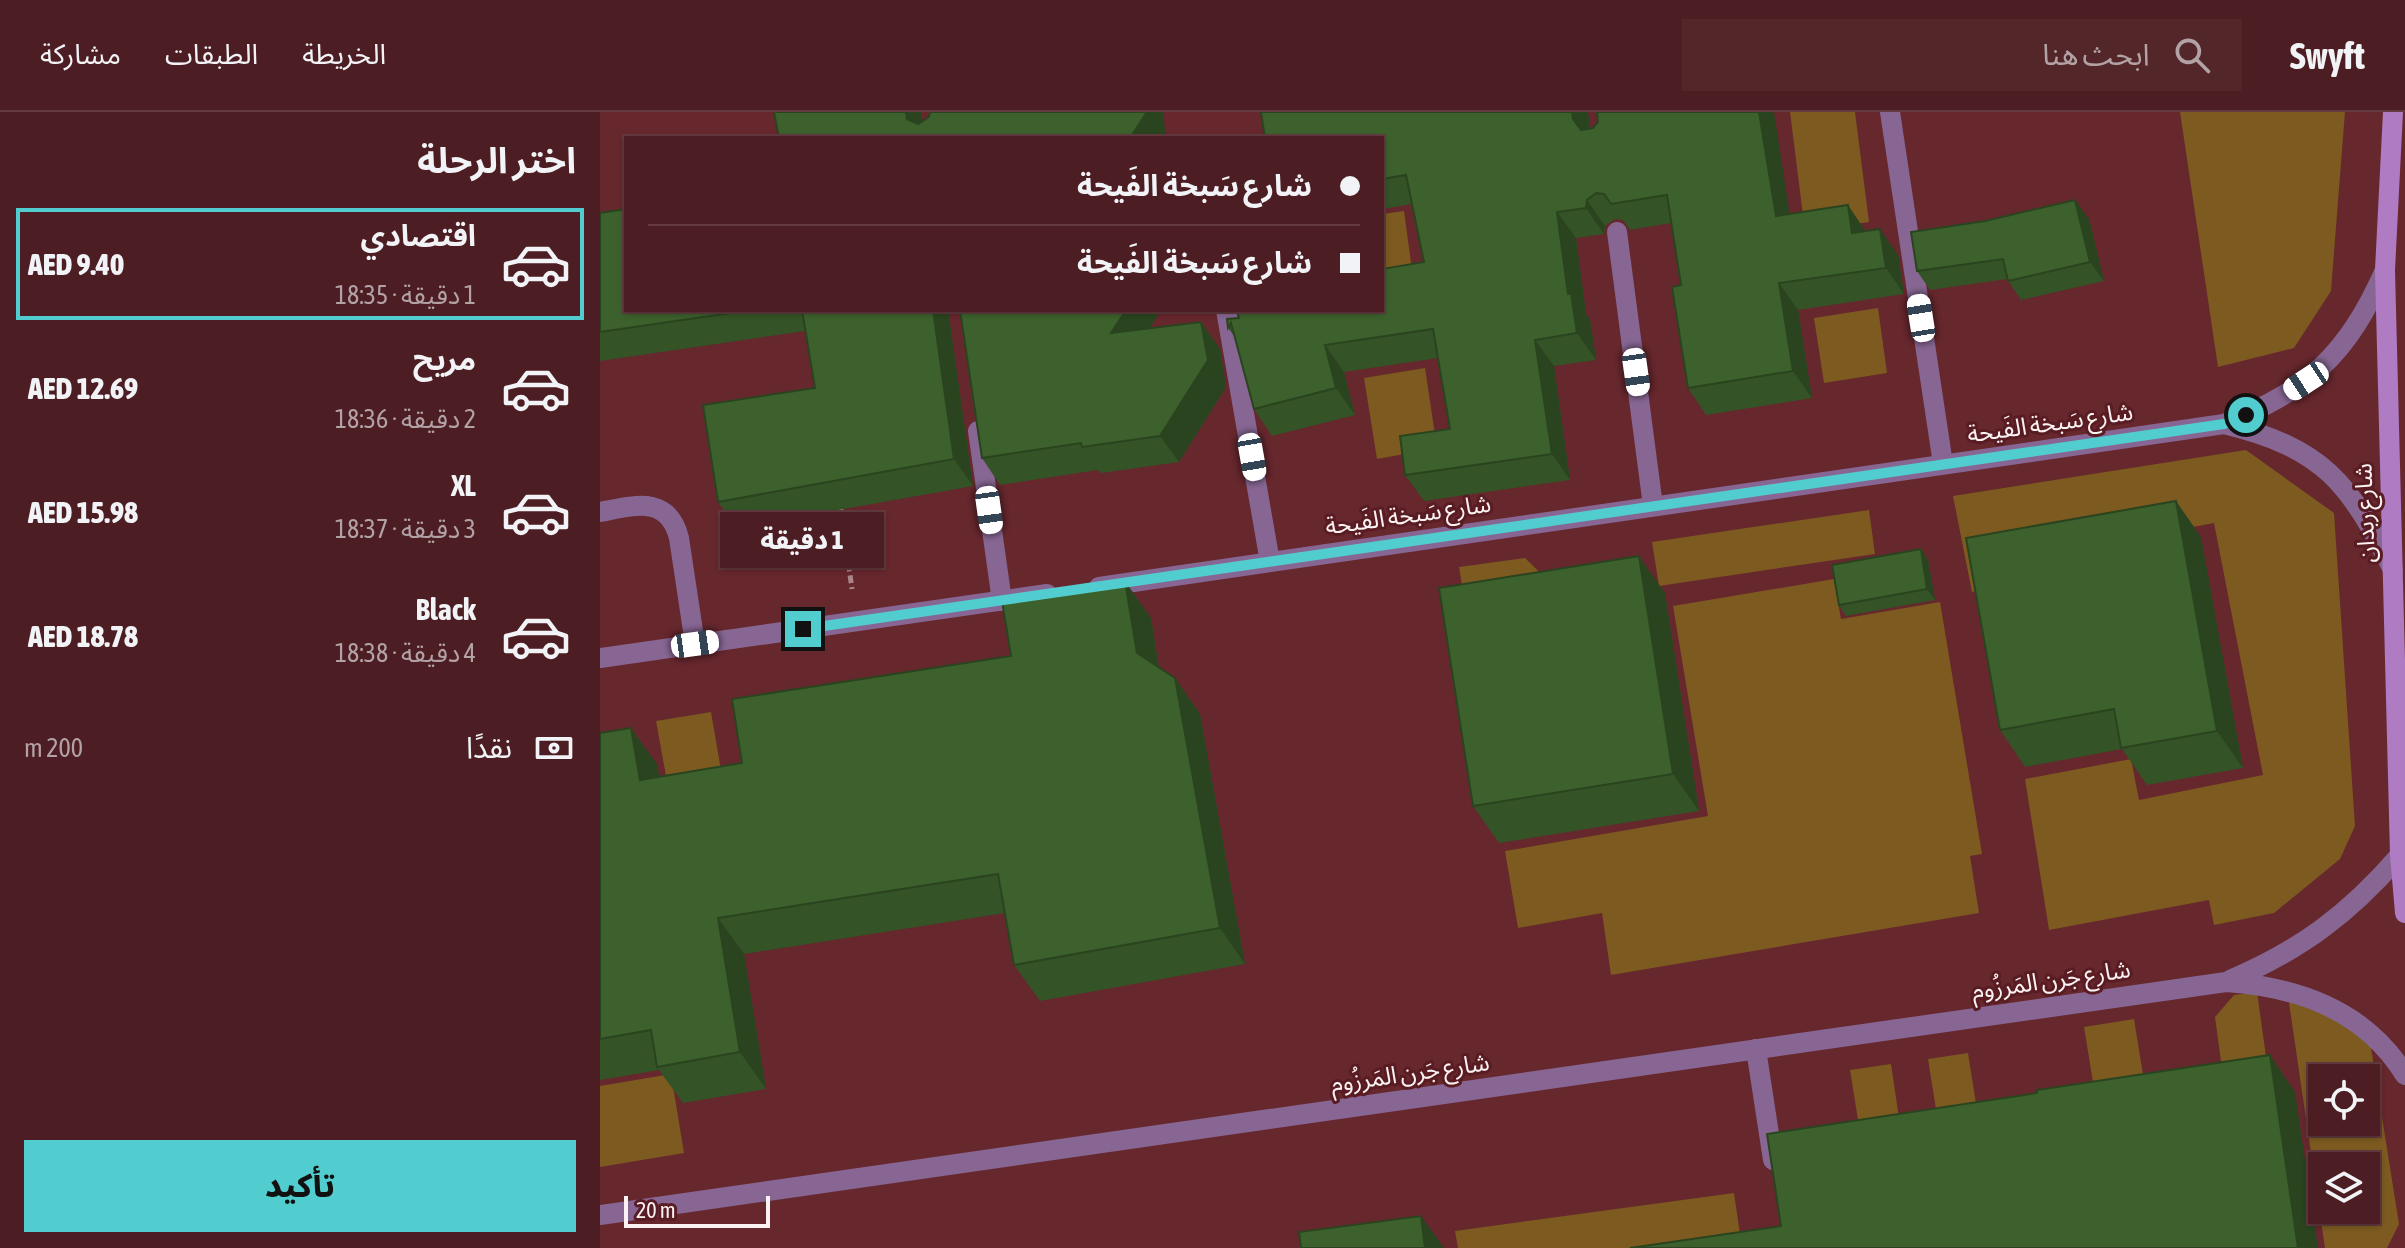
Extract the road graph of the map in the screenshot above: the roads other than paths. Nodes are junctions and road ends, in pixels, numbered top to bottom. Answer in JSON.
{"nodes":[{"id":1,"x":1890,"y":112,"type":"edge"},
{"id":2,"x":2393,"y":112,"type":"edge"},
{"id":3,"x":1617,"y":232,"type":"edge"},
{"id":4,"x":2385,"y":270,"type":"junction"},
{"id":5,"x":1226,"y":312,"type":"edge"},
{"id":6,"x":976,"y":418,"type":"edge"},
{"id":7,"x":2224,"y":424,"type":"junction"},
{"id":8,"x":1943,"y":464,"type":"junction"},
{"id":9,"x":1653,"y":506,"type":"junction"},
{"id":10,"x":600,"y":512,"type":"edge"},
{"id":11,"x":1270,"y":562,"type":"junction"},
{"id":12,"x":2393,"y":570,"type":"junction"},
{"id":13,"x":1002,"y":601,"type":"junction"},
{"id":14,"x":695,"y":644,"type":"junction"},
{"id":15,"x":600,"y":658,"type":"edge"},
{"id":16,"x":2400,"y":855,"type":"junction"},
{"id":17,"x":2405,"y":913,"type":"edge"},
{"id":18,"x":2226,"y":982,"type":"junction"},
{"id":19,"x":1756,"y":1049,"type":"junction"},
{"id":20,"x":2405,"y":1075,"type":"edge"},
{"id":21,"x":1777,"y":1184,"type":"edge"},
{"id":22,"x":600,"y":1215,"type":"edge"}],
"edges":[{"from":1,"to":8,"type":"street"},
{"from":2,"to":4,"type":"main road","name":"شارع ربدان"},
{"from":3,"to":9,"type":"street"},
{"from":4,"to":7,"type":"street","name":"شارع سَبخة الفَيحة"},
{"from":4,"to":12,"type":"main road","name":"شارع ربدان"},
{"from":5,"to":11,"type":"street"},
{"from":6,"to":13,"type":"street"},
{"from":7,"to":8,"type":"street","name":"شارع سَبخة الفَيحة"},
{"from":7,"to":12,"type":"street","name":"شارع سَبخة الفَيحة"},
{"from":8,"to":9,"type":"street","name":"شارع سَبخة الفَيحة"},
{"from":9,"to":11,"type":"street","name":"شارع سَبخة الفَيحة"},
{"from":10,"to":14,"type":"street"},
{"from":11,"to":13,"type":"street","name":"شارع سَبخة الفَيحة"},
{"from":12,"to":16,"type":"main road","name":"شارع ربدان"},
{"from":13,"to":14,"type":"street","name":"شارع سَبخة الفَيحة"},
{"from":14,"to":15,"type":"street","name":"شارع سَبخة الفَيحة"},
{"from":16,"to":17,"type":"main road","name":"شارع ربدان"},
{"from":16,"to":18,"type":"street","name":"شارع جَرن المَرزُوم"},
{"from":18,"to":19,"type":"street","name":"شارع جَرن المَرزُوم"},
{"from":18,"to":20,"type":"street","name":"شارع جَرن المَرزُوم"},
{"from":19,"to":21,"type":"street"},
{"from":19,"to":22,"type":"street","name":"شارع جَرن المَرزُوم"}]}
